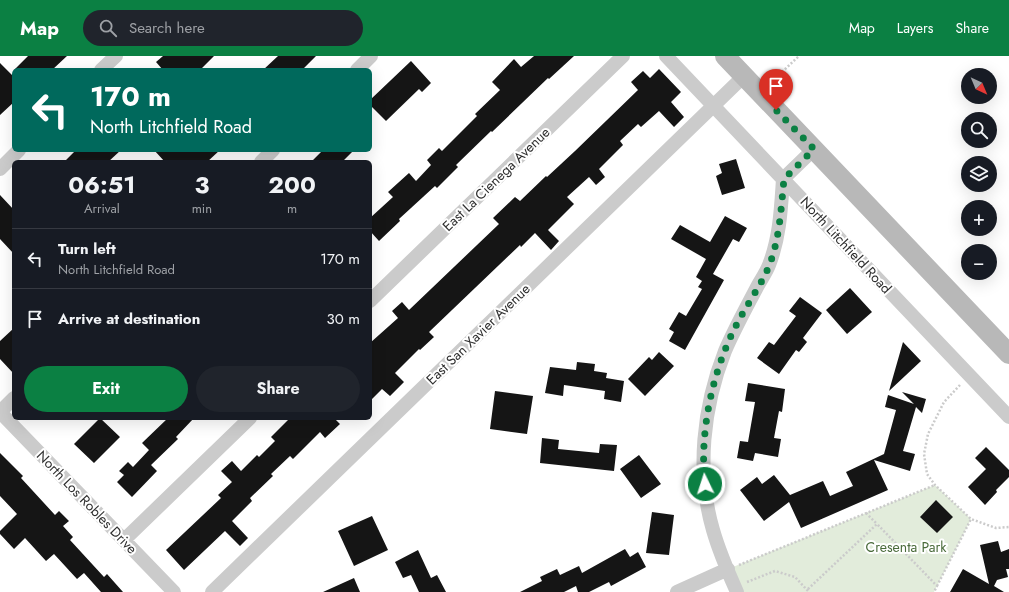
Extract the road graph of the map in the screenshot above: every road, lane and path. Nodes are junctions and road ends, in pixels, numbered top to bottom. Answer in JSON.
{"nodes":[{"id":1,"x":116,"y":56,"type":"edge"},
{"id":2,"x":371,"y":56,"type":"edge"},
{"id":3,"x":623,"y":56,"type":"edge"},
{"id":4,"x":666,"y":56,"type":"edge"},
{"id":5,"x":725,"y":56,"type":"edge"},
{"id":6,"x":799,"y":56,"type":"edge"},
{"id":7,"x":103,"y":68,"type":"edge"},
{"id":8,"x":359,"y":68,"type":"edge"},
{"id":9,"x":782,"y":72,"type":"dead end"},
{"id":10,"x":744,"y":76,"type":"junction"},
{"id":11,"x":714,"y":106,"type":"junction"},
{"id":12,"x":814,"y":149,"type":"junction"},
{"id":13,"x":17,"y":152,"type":"edge"},
{"id":14,"x":271,"y":152,"type":"edge"},
{"id":15,"x":263,"y":160,"type":"edge"},
{"id":16,"x":0,"y":169,"type":"edge"},
{"id":17,"x":784,"y":179,"type":"junction"},
{"id":18,"x":372,"y":299,"type":"edge"},
{"id":19,"x":1009,"y":354,"type":"edge"},
{"id":20,"x":969,"y":376,"type":"junction"},
{"id":21,"x":12,"y":400,"type":"edge"},
{"id":22,"x":0,"y":412,"type":"edge"},
{"id":23,"x":1009,"y":417,"type":"edge"},
{"id":24,"x":248,"y":420,"type":"edge"},
{"id":25,"x":935,"y":485,"type":"junction"},
{"id":26,"x":866,"y":513,"type":"junction"},
{"id":27,"x":970,"y":519,"type":"junction"},
{"id":28,"x":877,"y":524,"type":"junction"},
{"id":29,"x":1009,"y":527,"type":"edge"},
{"id":30,"x":124,"y":540,"type":"junction"},
{"id":31,"x":728,"y":569,"type":"junction"},
{"id":32,"x":937,"y":586,"type":"junction"},
{"id":33,"x":736,"y":589,"type":"edge"},
{"id":34,"x":808,"y":591,"type":"edge"},
{"id":35,"x":174,"y":592,"type":"edge"},
{"id":36,"x":212,"y":592,"type":"edge"},
{"id":37,"x":677,"y":592,"type":"edge"},
{"id":38,"x":934,"y":592,"type":"edge"}],
"edges":[{"from":1,"to":7,"type":"street"},
{"from":2,"to":8,"type":"street"},
{"from":3,"to":18,"type":"street","name":"East La Cienega Avenue"},
{"from":4,"to":11,"type":"street","name":"North Litchfield Road"},
{"from":5,"to":10,"type":"main road"},
{"from":6,"to":9,"type":"path"},
{"from":10,"to":11,"type":"street","name":"East San Xavier Avenue"},
{"from":10,"to":12,"type":"main road"},
{"from":11,"to":17,"type":"street","name":"North Litchfield Road"},
{"from":11,"to":36,"type":"street","name":"East San Xavier Avenue"},
{"from":12,"to":17,"type":"street"},
{"from":12,"to":19,"type":"main road"},
{"from":13,"to":16,"type":"street"},
{"from":14,"to":15,"type":"street"},
{"from":17,"to":20,"type":"street","name":"North Litchfield Road"},
{"from":17,"to":31,"type":"street"},
{"from":20,"to":23,"type":"street","name":"North Litchfield Road"},
{"from":20,"to":25,"type":"path"},
{"from":21,"to":22,"type":"street"},
{"from":22,"to":30,"type":"street","name":"North Los Robles Drive"},
{"from":24,"to":30,"type":"street"},
{"from":25,"to":26,"type":"path"},
{"from":25,"to":27,"type":"path"},
{"from":26,"to":28,"type":"path"},
{"from":26,"to":31,"type":"path"},
{"from":27,"to":29,"type":"path"},
{"from":27,"to":32,"type":"path"},
{"from":28,"to":32,"type":"path"},
{"from":28,"to":34,"type":"path"},
{"from":30,"to":35,"type":"street","name":"North Los Robles Drive"},
{"from":31,"to":33,"type":"street"},
{"from":31,"to":37,"type":"street"},
{"from":32,"to":38,"type":"path"},
{"from":33,"to":34,"type":"path"}]}
